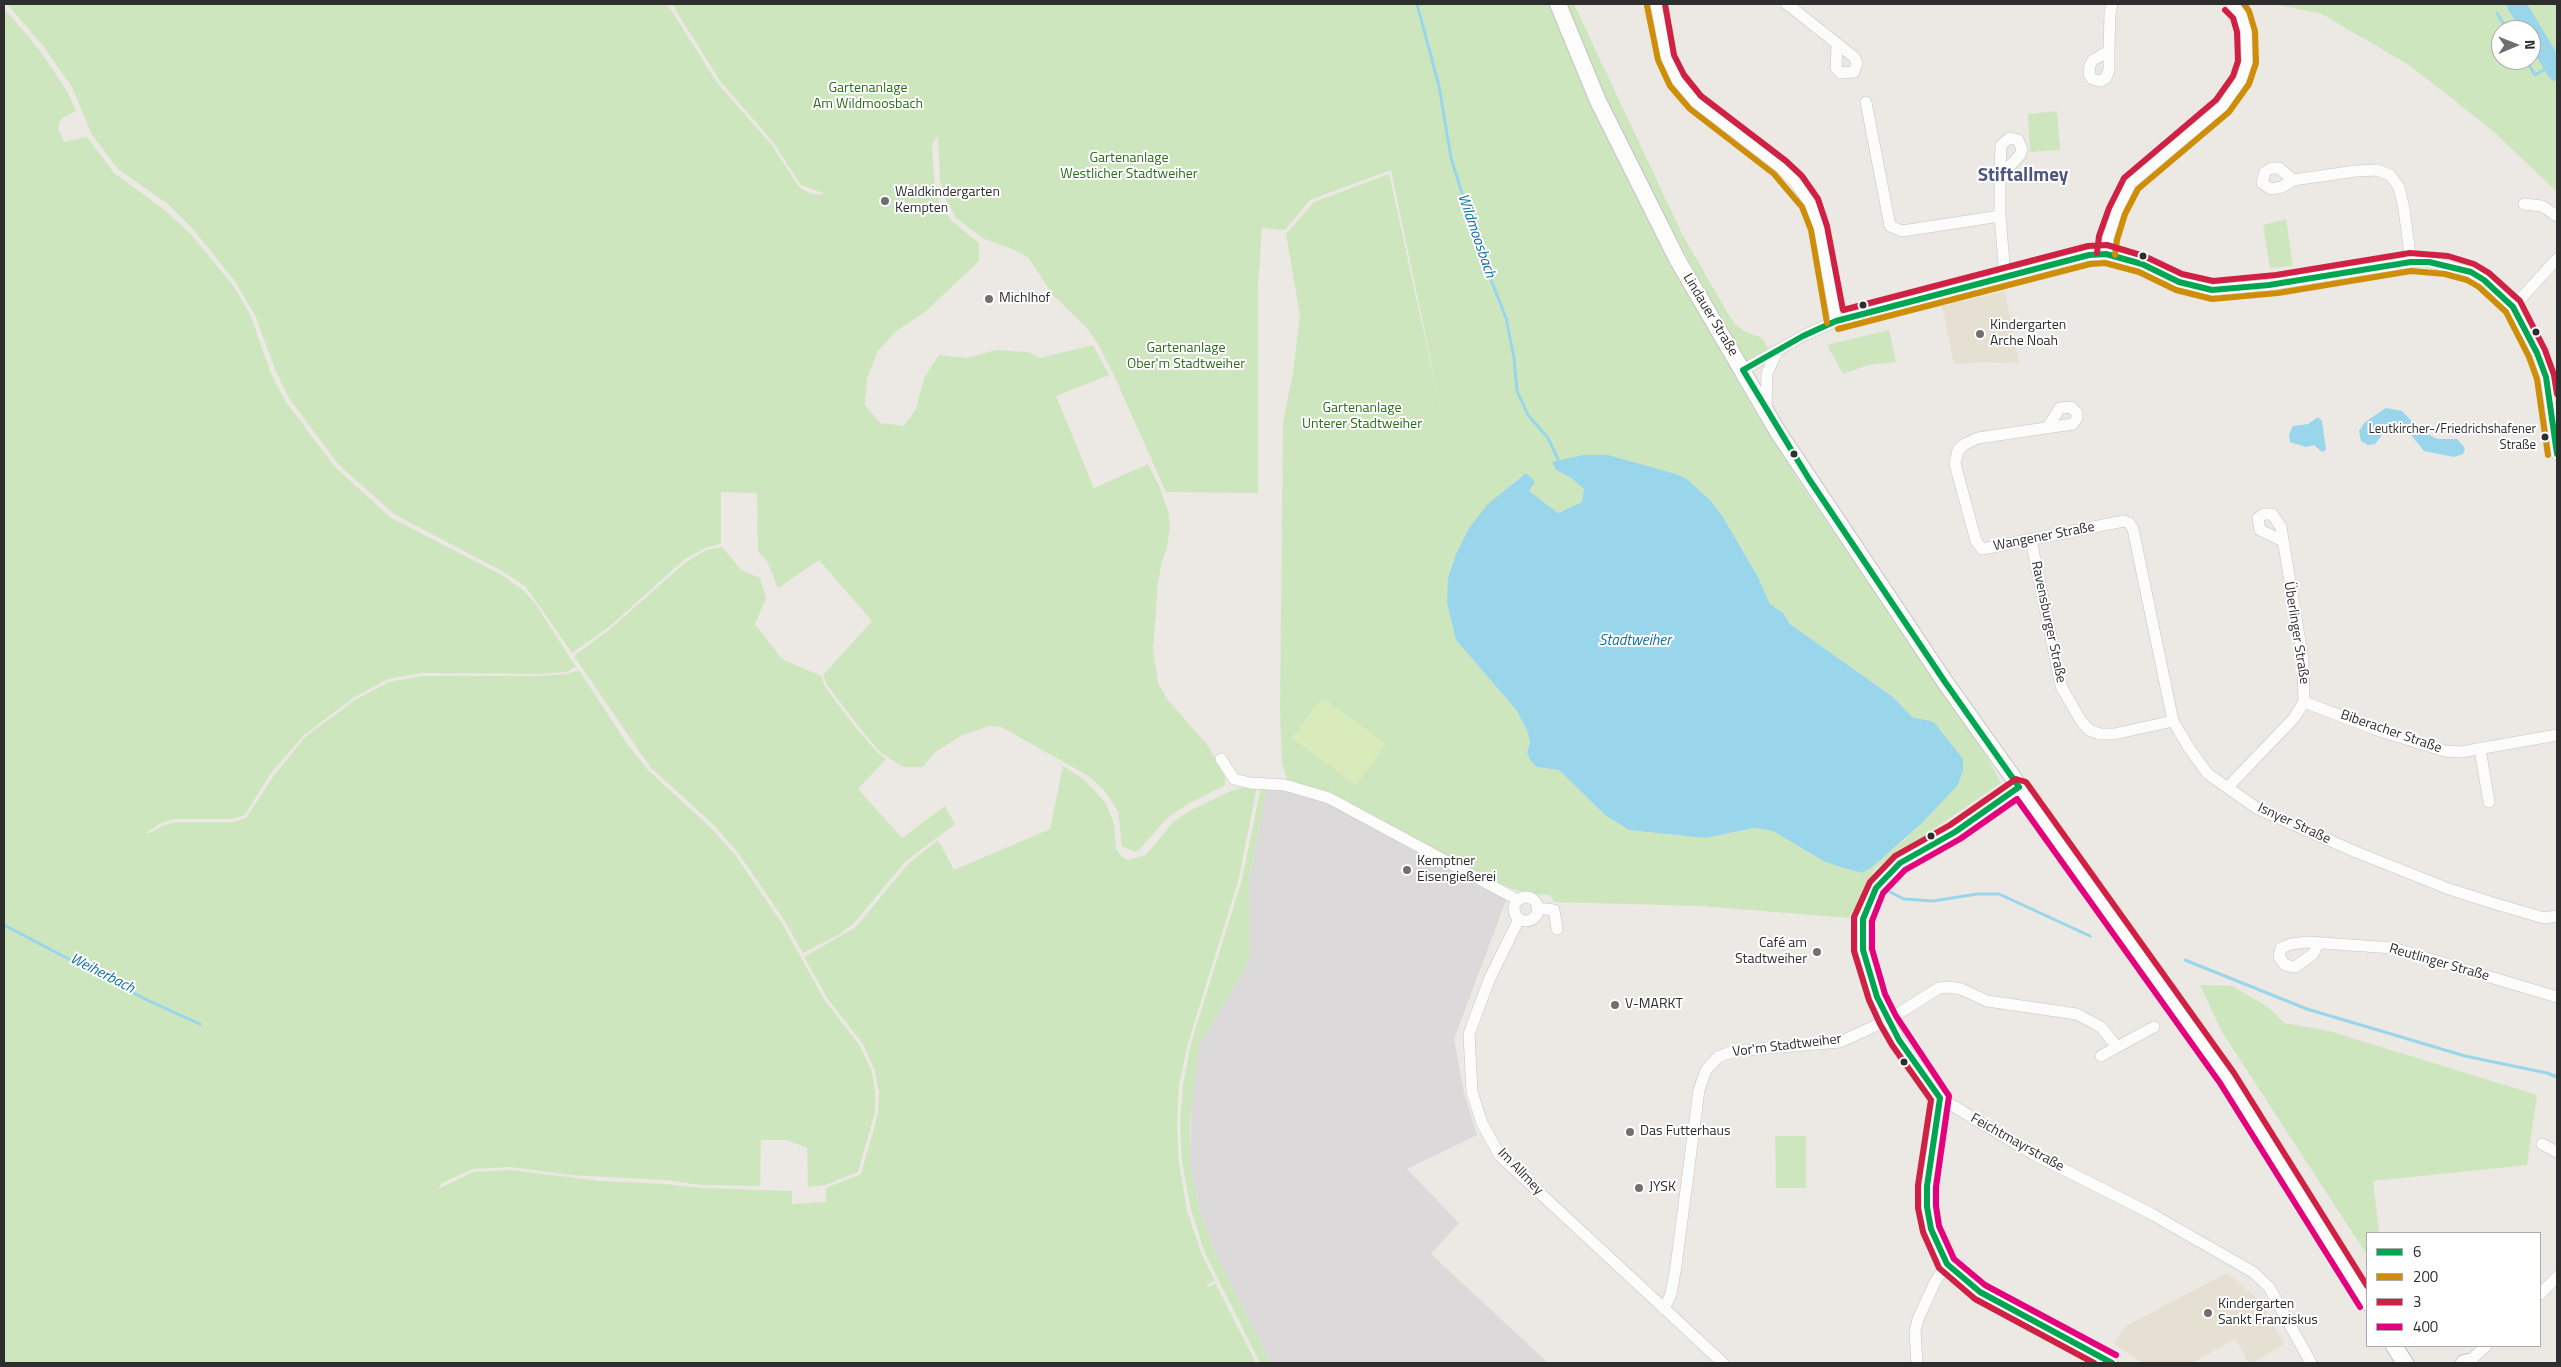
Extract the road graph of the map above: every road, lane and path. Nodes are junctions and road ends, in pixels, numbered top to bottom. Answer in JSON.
{"nodes":[{"id":1,"x":1558,"y":4,"type":"edge"},
{"id":2,"x":1656,"y":4,"type":"edge"},
{"id":3,"x":1787,"y":4,"type":"edge"},
{"id":4,"x":2112,"y":4,"type":"edge"},
{"id":5,"x":2232,"y":4,"type":"edge"},
{"id":6,"x":1837,"y":44,"type":"dead end"},
{"id":7,"x":2109,"y":51,"type":"dead end"},
{"id":8,"x":1866,"y":102,"type":"dead end"},
{"id":9,"x":2000,"y":176,"type":"dead end"},
{"id":10,"x":2293,"y":180,"type":"dead end"},
{"id":11,"x":2524,"y":204,"type":"dead end"},
{"id":12,"x":2000,"y":216,"type":"junction"},
{"id":13,"x":2557,"y":216,"type":"edge"},
{"id":14,"x":2106,"y":254,"type":"junction"},
{"id":15,"x":2557,"y":259,"type":"edge"},
{"id":16,"x":2411,"y":262,"type":"junction"},
{"id":17,"x":2005,"y":276,"type":"junction"},
{"id":18,"x":2513,"y":307,"type":"junction"},
{"id":19,"x":1836,"y":321,"type":"junction"},
{"id":20,"x":1778,"y":351,"type":"junction"},
{"id":21,"x":1743,"y":370,"type":"junction"},
{"id":22,"x":1766,"y":411,"type":"junction"},
{"id":23,"x":2048,"y":426,"type":"dead end"},
{"id":24,"x":2557,"y":446,"type":"edge"},
{"id":25,"x":2124,"y":521,"type":"joint"},
{"id":26,"x":2031,"y":540,"type":"junction"},
{"id":27,"x":2281,"y":540,"type":"dead end"},
{"id":28,"x":2304,"y":702,"type":"junction"},
{"id":29,"x":2173,"y":721,"type":"junction"},
{"id":30,"x":2557,"y":734,"type":"edge"},
{"id":31,"x":2480,"y":749,"type":"junction"},
{"id":32,"x":1221,"y":759,"type":"dead end"},
{"id":33,"x":2019,"y":787,"type":"junction"},
{"id":34,"x":2228,"y":787,"type":"junction"},
{"id":35,"x":2489,"y":802,"type":"dead end"},
{"id":36,"x":1518,"y":900,"type":"junction"},
{"id":37,"x":1537,"y":908,"type":"junction"},
{"id":38,"x":2557,"y":916,"type":"edge"},
{"id":39,"x":1519,"y":919,"type":"junction"},
{"id":40,"x":1557,"y":929,"type":"dead end"},
{"id":41,"x":2318,"y":944,"type":"dead end"},
{"id":42,"x":2557,"y":996,"type":"edge"},
{"id":43,"x":1888,"y":1020,"type":"junction"},
{"id":44,"x":2154,"y":1027,"type":"dead end"},
{"id":45,"x":2117,"y":1047,"type":"junction"},
{"id":46,"x":2102,"y":1056,"type":"dead end"},
{"id":47,"x":1940,"y":1098,"type":"junction"},
{"id":48,"x":2542,"y":1144,"type":"dead end"},
{"id":49,"x":2557,"y":1152,"type":"edge"},
{"id":50,"x":1947,"y":1264,"type":"junction"},
{"id":51,"x":2557,"y":1277,"type":"edge"},
{"id":52,"x":2541,"y":1293,"type":"edge"},
{"id":53,"x":2366,"y":1300,"type":"edge"},
{"id":54,"x":1664,"y":1309,"type":"junction"},
{"id":55,"x":2485,"y":1347,"type":"edge"},
{"id":56,"x":2399,"y":1354,"type":"edge"},
{"id":57,"x":1723,"y":1363,"type":"edge"},
{"id":58,"x":1918,"y":1363,"type":"edge"},
{"id":59,"x":2111,"y":1363,"type":"edge"},
{"id":60,"x":2311,"y":1363,"type":"edge"},
{"id":61,"x":2416,"y":1363,"type":"edge"},
{"id":62,"x":2467,"y":1363,"type":"edge"}],
"edges":[{"from":1,"to":21,"type":"main road","name":"Lindauer Straße"},
{"from":2,"to":19,"type":"street"},
{"from":3,"to":6,"type":"street"},
{"from":4,"to":7,"type":"street"},
{"from":5,"to":14,"type":"street"},
{"from":8,"to":12,"type":"street"},
{"from":9,"to":12,"type":"street"},
{"from":10,"to":16,"type":"street"},
{"from":11,"to":13,"type":"street"},
{"from":12,"to":17,"type":"street"},
{"from":14,"to":16,"type":"street"},
{"from":14,"to":17,"type":"street"},
{"from":15,"to":18,"type":"street"},
{"from":16,"to":18,"type":"street"},
{"from":17,"to":19,"type":"street"},
{"from":18,"to":24,"type":"street"},
{"from":19,"to":20,"type":"street"},
{"from":20,"to":21,"type":"street"},
{"from":20,"to":22,"type":"street"},
{"from":21,"to":22,"type":"main road","name":"Lindauer Straße"},
{"from":22,"to":33,"type":"main road","name":"Lindauer Straße"},
{"from":23,"to":26,"type":"street","name":"Wangener Straße"},
{"from":25,"to":26,"type":"street","name":"Wangener Straße"},
{"from":25,"to":29,"type":"street","name":"Isnyer Straße"},
{"from":26,"to":29,"type":"street","name":"Ravensburger Straße"},
{"from":27,"to":28,"type":"street","name":"Überlinger Straße"},
{"from":28,"to":31,"type":"street","name":"Biberacher Straße"},
{"from":28,"to":34,"type":"street","name":"Überlinger Straße"},
{"from":29,"to":34,"type":"street","name":"Isnyer Straße"},
{"from":30,"to":31,"type":"street","name":"Biberacher Straße"},
{"from":31,"to":35,"type":"street"},
{"from":32,"to":36,"type":"street"},
{"from":33,"to":43,"type":"street","name":"Feichtmayrstraße"},
{"from":33,"to":53,"type":"main road","name":"Lindauer Straße"},
{"from":34,"to":38,"type":"street","name":"Isnyer Straße"},
{"from":36,"to":37,"type":"street"},
{"from":36,"to":39,"type":"street","name":"Im Allmey"},
{"from":37,"to":39,"type":"street"},
{"from":37,"to":40,"type":"street"},
{"from":39,"to":54,"type":"street","name":"Im Allmey"},
{"from":41,"to":42,"type":"street","name":"Reutlinger Straße"},
{"from":43,"to":45,"type":"street","name":"Vor'm Stadtweiher"},
{"from":43,"to":47,"type":"street","name":"Feichtmayrstraße"},
{"from":43,"to":54,"type":"street","name":"Vor'm Stadtweiher"},
{"from":44,"to":45,"type":"street"},
{"from":45,"to":46,"type":"street"},
{"from":47,"to":50,"type":"street"},
{"from":47,"to":60,"type":"street","name":"Feichtmayrstraße"},
{"from":48,"to":49,"type":"street"},
{"from":50,"to":58,"type":"street"},
{"from":50,"to":59,"type":"street"},
{"from":51,"to":52,"type":"street"},
{"from":54,"to":57,"type":"street","name":"Im Allmey"},
{"from":55,"to":62,"type":"street"},
{"from":56,"to":61,"type":"main road"}]}
